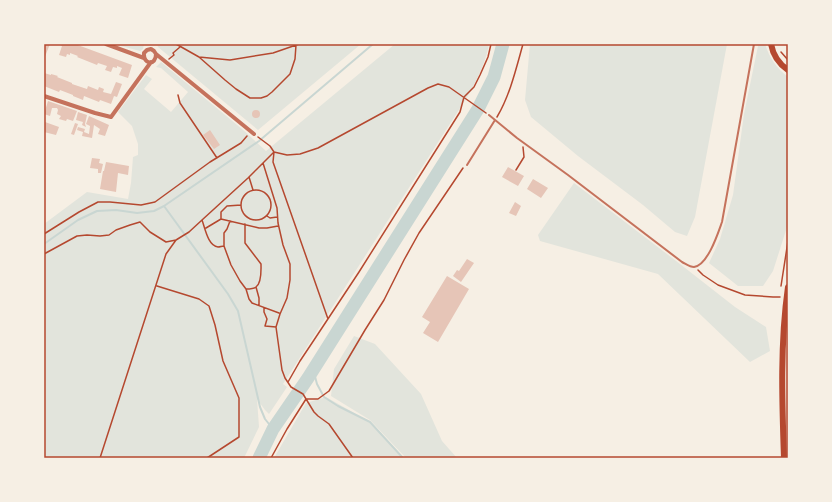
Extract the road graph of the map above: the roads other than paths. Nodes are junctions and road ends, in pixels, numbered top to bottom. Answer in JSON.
{"nodes":[{"id":1,"x":106,"y":44,"type":"edge"},
{"id":2,"x":150,"y":44,"type":"edge"},
{"id":3,"x":754,"y":44,"type":"edge"},
{"id":4,"x":771,"y":44,"type":"edge"},
{"id":5,"x":151,"y":50,"type":"junction"},
{"id":6,"x":156,"y":54,"type":"junction"},
{"id":7,"x":144,"y":58,"type":"junction"},
{"id":8,"x":151,"y":62,"type":"junction"},
{"id":9,"x":788,"y":70,"type":"edge"},
{"id":10,"x":44,"y":96,"type":"edge"},
{"id":11,"x":489,"y":115,"type":"road end"},
{"id":12,"x":495,"y":120,"type":"junction"},
{"id":13,"x":252,"y":132,"type":"road end"},
{"id":14,"x":468,"y":165,"type":"road end"},
{"id":15,"x":788,"y":287,"type":"edge"},
{"id":16,"x":784,"y":458,"type":"edge"}],
"edges":[{"from":1,"to":7,"type":"street"},
{"from":2,"to":5,"type":"street"},
{"from":3,"to":12,"type":"lane"},
{"from":4,"to":9,"type":"main road"},
{"from":5,"to":6,"type":"street"},
{"from":5,"to":7,"type":"street"},
{"from":6,"to":8,"type":"street"},
{"from":6,"to":13,"type":"street"},
{"from":7,"to":8,"type":"street"},
{"from":8,"to":10,"type":"street"},
{"from":11,"to":12,"type":"lane"},
{"from":12,"to":14,"type":"lane"},
{"from":15,"to":16,"type":"main road"}]}
